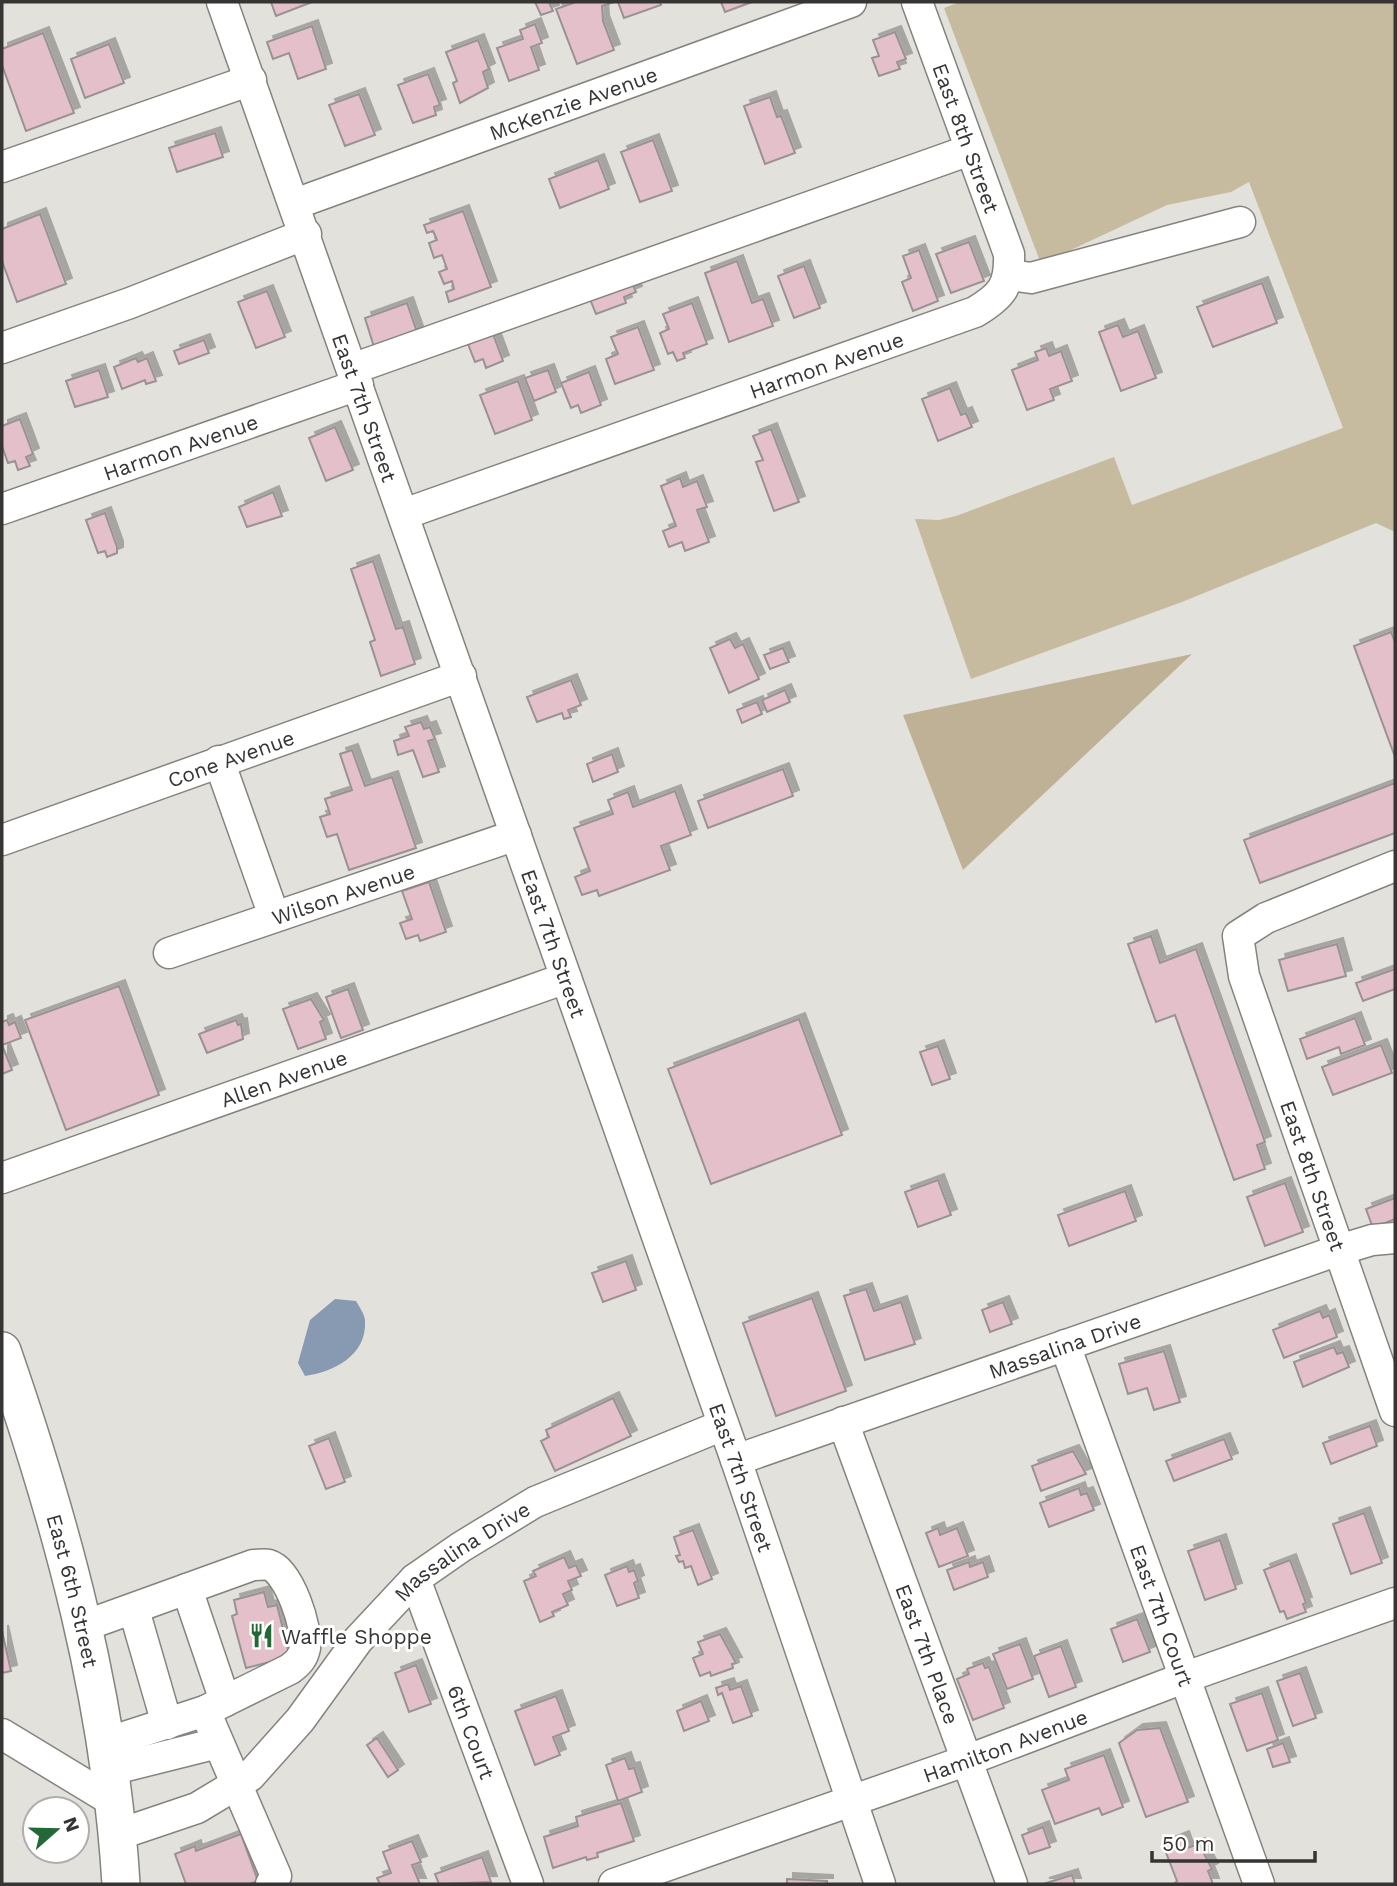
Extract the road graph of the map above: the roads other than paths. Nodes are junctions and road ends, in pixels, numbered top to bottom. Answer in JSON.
{"nodes":[{"id":1,"x":222,"y":2,"type":"edge"},
{"id":2,"x":851,"y":2,"type":"edge"},
{"id":3,"x":917,"y":2,"type":"edge"},
{"id":4,"x":251,"y":80,"type":"junction"},
{"id":5,"x":970,"y":150,"type":"junction"},
{"id":6,"x":2,"y":167,"type":"edge"},
{"id":7,"x":295,"y":204,"type":"junction"},
{"id":8,"x":1240,"y":222,"type":"dead end"},
{"id":9,"x":306,"y":234,"type":"junction"},
{"id":10,"x":1010,"y":275,"type":"junction"},
{"id":11,"x":2,"y":348,"type":"edge"},
{"id":12,"x":355,"y":377,"type":"junction"},
{"id":13,"x":2,"y":509,"type":"edge"},
{"id":14,"x":404,"y":514,"type":"junction"},
{"id":15,"x":461,"y":676,"type":"junction"},
{"id":16,"x":219,"y":761,"type":"junction"},
{"id":17,"x":516,"y":835,"type":"junction"},
{"id":18,"x":2,"y":840,"type":"edge"},
{"id":19,"x":1395,"y":866,"type":"edge"},
{"id":20,"x":274,"y":916,"type":"junction"},
{"id":21,"x":169,"y":953,"type":"dead end"},
{"id":22,"x":566,"y":978,"type":"junction"},
{"id":23,"x":2,"y":1178,"type":"edge"},
{"id":24,"x":1395,"y":1238,"type":"edge"},
{"id":25,"x":1339,"y":1250,"type":"junction"},
{"id":26,"x":1065,"y":1345,"type":"junction"},
{"id":27,"x":2,"y":1351,"type":"edge"},
{"id":28,"x":1395,"y":1411,"type":"edge"},
{"id":29,"x":843,"y":1422,"type":"junction"},
{"id":30,"x":723,"y":1424,"type":"junction"},
{"id":31,"x":736,"y":1460,"type":"junction"},
{"id":32,"x":415,"y":1579,"type":"junction"},
{"id":33,"x":187,"y":1589,"type":"junction"},
{"id":34,"x":1395,"y":1603,"type":"edge"},
{"id":35,"x":134,"y":1610,"type":"junction"},
{"id":36,"x":84,"y":1626,"type":"junction"},
{"id":37,"x":1186,"y":1677,"type":"junction"},
{"id":38,"x":217,"y":1699,"type":"junction"},
{"id":39,"x":167,"y":1724,"type":"junction"},
{"id":40,"x":2,"y":1734,"type":"edge"},
{"id":41,"x":218,"y":1743,"type":"junction"},
{"id":42,"x":968,"y":1760,"type":"junction"},
{"id":43,"x":112,"y":1787,"type":"junction"},
{"id":44,"x":236,"y":1787,"type":"junction"},
{"id":45,"x":852,"y":1800,"type":"junction"},
{"id":46,"x":121,"y":1884,"type":"edge"},
{"id":47,"x":271,"y":1884,"type":"edge"},
{"id":48,"x":528,"y":1884,"type":"edge"},
{"id":49,"x":614,"y":1884,"type":"edge"},
{"id":50,"x":880,"y":1884,"type":"edge"},
{"id":51,"x":1012,"y":1884,"type":"edge"},
{"id":52,"x":1259,"y":1884,"type":"edge"}],
"edges":[{"from":1,"to":4,"type":"street","name":"East 7th Street"},
{"from":2,"to":7,"type":"street","name":"McKenzie Avenue"},
{"from":3,"to":5,"type":"street","name":"East 8th Street"},
{"from":4,"to":6,"type":"street"},
{"from":4,"to":7,"type":"street","name":"East 7th Street"},
{"from":5,"to":10,"type":"street","name":"East 8th Street"},
{"from":5,"to":12,"type":"street","name":"Harmon Avenue"},
{"from":7,"to":9,"type":"street","name":"East 7th Street"},
{"from":8,"to":10,"type":"street"},
{"from":9,"to":11,"type":"street"},
{"from":9,"to":12,"type":"street","name":"East 7th Street"},
{"from":10,"to":14,"type":"street","name":"Harmon Avenue"},
{"from":12,"to":13,"type":"street","name":"Harmon Avenue"},
{"from":12,"to":14,"type":"street","name":"East 7th Street"},
{"from":14,"to":15,"type":"street","name":"East 7th Street"},
{"from":15,"to":16,"type":"street","name":"Cone Avenue"},
{"from":15,"to":17,"type":"street","name":"East 7th Street"},
{"from":16,"to":18,"type":"street","name":"Cone Avenue"},
{"from":16,"to":20,"type":"street"},
{"from":17,"to":20,"type":"street","name":"Wilson Avenue"},
{"from":17,"to":22,"type":"street","name":"East 7th Street"},
{"from":19,"to":25,"type":"street","name":"East 8th Street"},
{"from":20,"to":21,"type":"street","name":"Wilson Avenue"},
{"from":22,"to":23,"type":"street","name":"Allen Avenue"},
{"from":22,"to":30,"type":"street","name":"East 7th Street"},
{"from":24,"to":25,"type":"street","name":"Massalina Drive"},
{"from":25,"to":26,"type":"street","name":"Massalina Drive"},
{"from":25,"to":28,"type":"street","name":"East 8th Street"},
{"from":26,"to":29,"type":"street","name":"Massalina Drive"},
{"from":26,"to":37,"type":"street","name":"East 7th Court"},
{"from":27,"to":36,"type":"main road","name":"East 6th Street"},
{"from":29,"to":31,"type":"street","name":"Massalina Drive"},
{"from":29,"to":42,"type":"street","name":"East 7th Place"},
{"from":30,"to":31,"type":"street","name":"East 7th Street"},
{"from":30,"to":32,"type":"street","name":"Massalina Drive"},
{"from":31,"to":45,"type":"street","name":"East 7th Street"},
{"from":32,"to":44,"type":"street","name":"Massalina Drive"},
{"from":32,"to":48,"type":"street","name":"6th Court"},
{"from":33,"to":35,"type":"street"},
{"from":33,"to":38,"type":"street"},
{"from":33,"to":38,"type":"street"},
{"from":34,"to":37,"type":"street","name":"Hamilton Avenue"},
{"from":35,"to":36,"type":"street"},
{"from":35,"to":39,"type":"street"},
{"from":36,"to":43,"type":"main road","name":"East 6th Street"},
{"from":37,"to":42,"type":"street","name":"Hamilton Avenue"},
{"from":37,"to":52,"type":"street","name":"East 7th Court"},
{"from":38,"to":39,"type":"street"},
{"from":38,"to":41,"type":"street"},
{"from":39,"to":43,"type":"street"},
{"from":40,"to":43,"type":"street"},
{"from":41,"to":43,"type":"street"},
{"from":41,"to":44,"type":"street"},
{"from":42,"to":45,"type":"street","name":"Hamilton Avenue"},
{"from":42,"to":51,"type":"street","name":"East 7th Place"},
{"from":43,"to":44,"type":"street","name":"Massalina Drive"},
{"from":43,"to":46,"type":"main road","name":"East 6th Street"},
{"from":44,"to":47,"type":"street"},
{"from":45,"to":49,"type":"street","name":"Hamilton Avenue"},
{"from":45,"to":50,"type":"street","name":"East 7th Street"}]}
